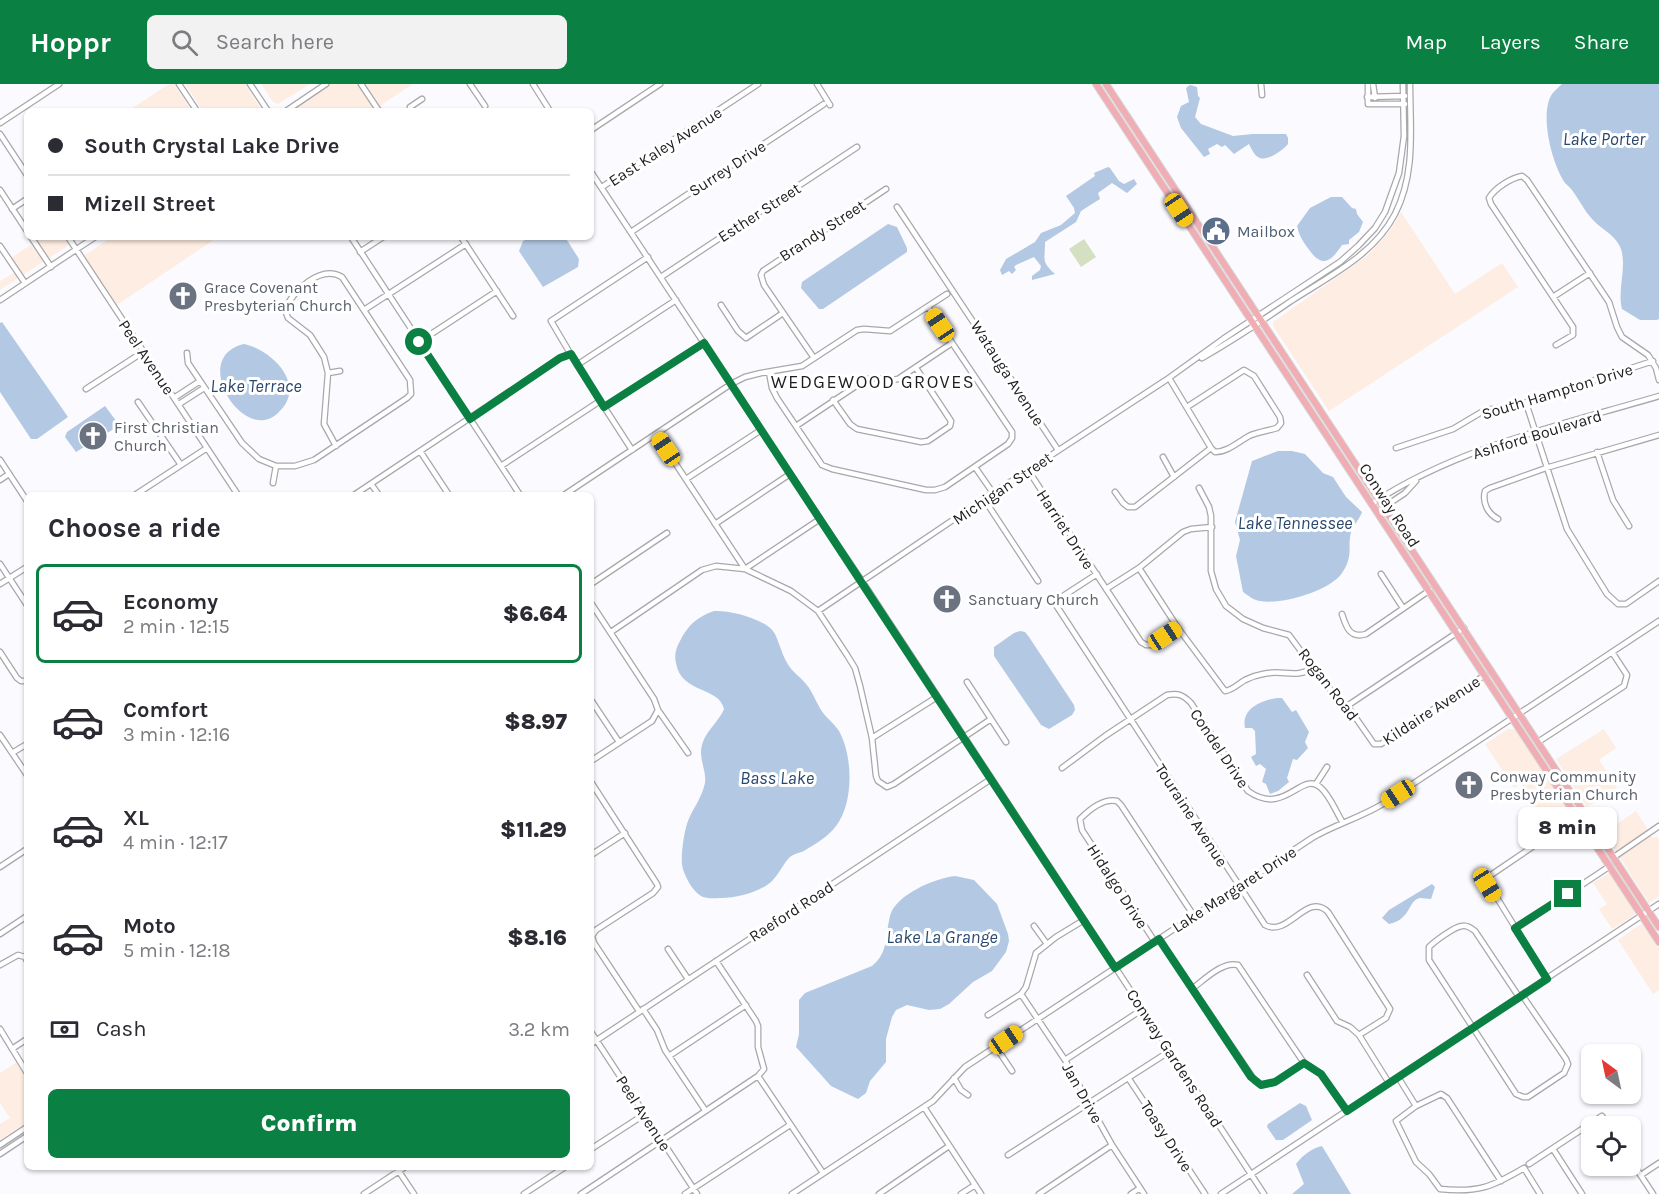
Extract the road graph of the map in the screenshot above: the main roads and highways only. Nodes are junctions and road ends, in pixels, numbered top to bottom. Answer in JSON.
{"nodes":[{"id":1,"x":1096,"y":84,"type":"edge"},
{"id":2,"x":1106,"y":84,"type":"edge"},
{"id":3,"x":1119,"y":119,"type":"junction"},
{"id":4,"x":1139,"y":135,"type":"junction"},
{"id":5,"x":1323,"y":429,"type":"junction"},
{"id":6,"x":1349,"y":452,"type":"junction"},
{"id":7,"x":1598,"y":846,"type":"junction"},
{"id":8,"x":1614,"y":857,"type":"junction"},
{"id":9,"x":1659,"y":927,"type":"edge"},
{"id":10,"x":1659,"y":942,"type":"edge"}],
"edges":[{"from":1,"to":3,"type":"main road","name":"Conway Road"},
{"from":2,"to":4,"type":"main road","name":"Conway Road"},
{"from":3,"to":4,"type":"main road"},
{"from":3,"to":5,"type":"main road","name":"Conway Road"},
{"from":4,"to":6,"type":"main road","name":"Conway Road"},
{"from":5,"to":6,"type":"main road"},
{"from":5,"to":7,"type":"main road","name":"Conway Road"},
{"from":6,"to":8,"type":"main road","name":"Conway Road"},
{"from":7,"to":8,"type":"main road"},
{"from":7,"to":10,"type":"main road","name":"Conway Road"},
{"from":8,"to":9,"type":"main road","name":"Conway Road"}]}
